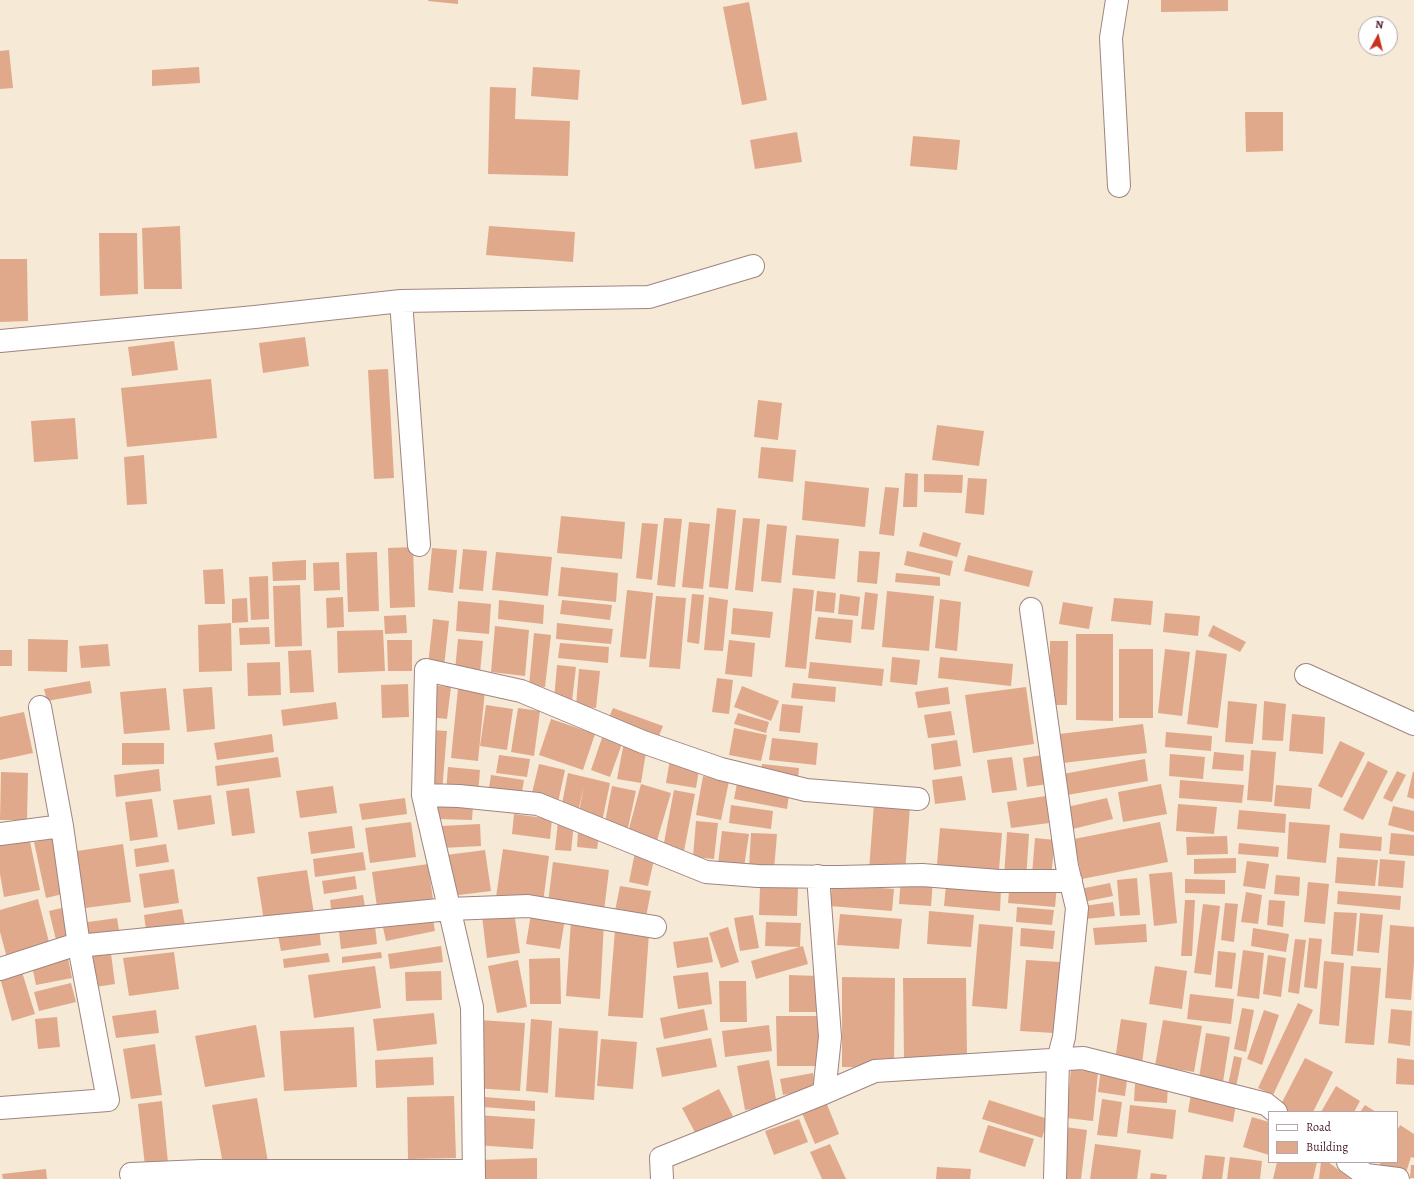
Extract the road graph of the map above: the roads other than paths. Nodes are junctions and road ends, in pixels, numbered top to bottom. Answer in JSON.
{"nodes":[{"id":1,"x":1117,"y":0,"type":"edge"},
{"id":2,"x":1118,"y":186,"type":"dead end"},
{"id":3,"x":753,"y":266,"type":"dead end"},
{"id":4,"x":402,"y":301,"type":"junction"},
{"id":5,"x":0,"y":341,"type":"edge"},
{"id":6,"x":419,"y":545,"type":"dead end"},
{"id":7,"x":1031,"y":609,"type":"dead end"},
{"id":8,"x":1306,"y":674,"type":"dead end"},
{"id":9,"x":40,"y":707,"type":"dead end"},
{"id":10,"x":1414,"y":724,"type":"edge"},
{"id":11,"x":423,"y":794,"type":"junction"},
{"id":12,"x":918,"y":798,"type":"dead end"},
{"id":13,"x":62,"y":826,"type":"junction"},
{"id":14,"x":0,"y":834,"type":"edge"},
{"id":15,"x":818,"y":876,"type":"junction"},
{"id":16,"x":1071,"y":881,"type":"junction"},
{"id":17,"x":449,"y":909,"type":"junction"},
{"id":18,"x":655,"y":927,"type":"dead end"},
{"id":19,"x":79,"y":946,"type":"junction"},
{"id":20,"x":0,"y":969,"type":"edge"},
{"id":21,"x":1058,"y":1060,"type":"junction"},
{"id":22,"x":824,"y":1094,"type":"junction"},
{"id":23,"x":0,"y":1108,"type":"edge"},
{"id":24,"x":1275,"y":1111,"type":"edge"},
{"id":25,"x":1350,"y":1163,"type":"edge"},
{"id":26,"x":131,"y":1174,"type":"dead end"},
{"id":27,"x":202,"y":1175,"type":"edge"},
{"id":28,"x":474,"y":1175,"type":"edge"},
{"id":29,"x":662,"y":1179,"type":"edge"},
{"id":30,"x":1055,"y":1179,"type":"edge"},
{"id":31,"x":1398,"y":1179,"type":"edge"}],
"edges":[{"from":1,"to":2,"type":"street"},
{"from":3,"to":4,"type":"street"},
{"from":4,"to":5,"type":"street"},
{"from":4,"to":6,"type":"street"},
{"from":7,"to":16,"type":"street"},
{"from":8,"to":10,"type":"street"},
{"from":9,"to":13,"type":"street"},
{"from":11,"to":12,"type":"street"},
{"from":11,"to":15,"type":"street"},
{"from":11,"to":17,"type":"street"},
{"from":13,"to":14,"type":"street"},
{"from":13,"to":19,"type":"street"},
{"from":15,"to":16,"type":"street"},
{"from":15,"to":22,"type":"street"},
{"from":16,"to":21,"type":"street"},
{"from":17,"to":18,"type":"street"},
{"from":17,"to":19,"type":"street"},
{"from":17,"to":28,"type":"street"},
{"from":19,"to":20,"type":"street"},
{"from":19,"to":23,"type":"street"},
{"from":21,"to":22,"type":"street"},
{"from":21,"to":24,"type":"street"},
{"from":21,"to":30,"type":"street"},
{"from":22,"to":29,"type":"street"},
{"from":25,"to":31,"type":"street"},
{"from":26,"to":27,"type":"street"},
{"from":27,"to":28,"type":"street"}]}
